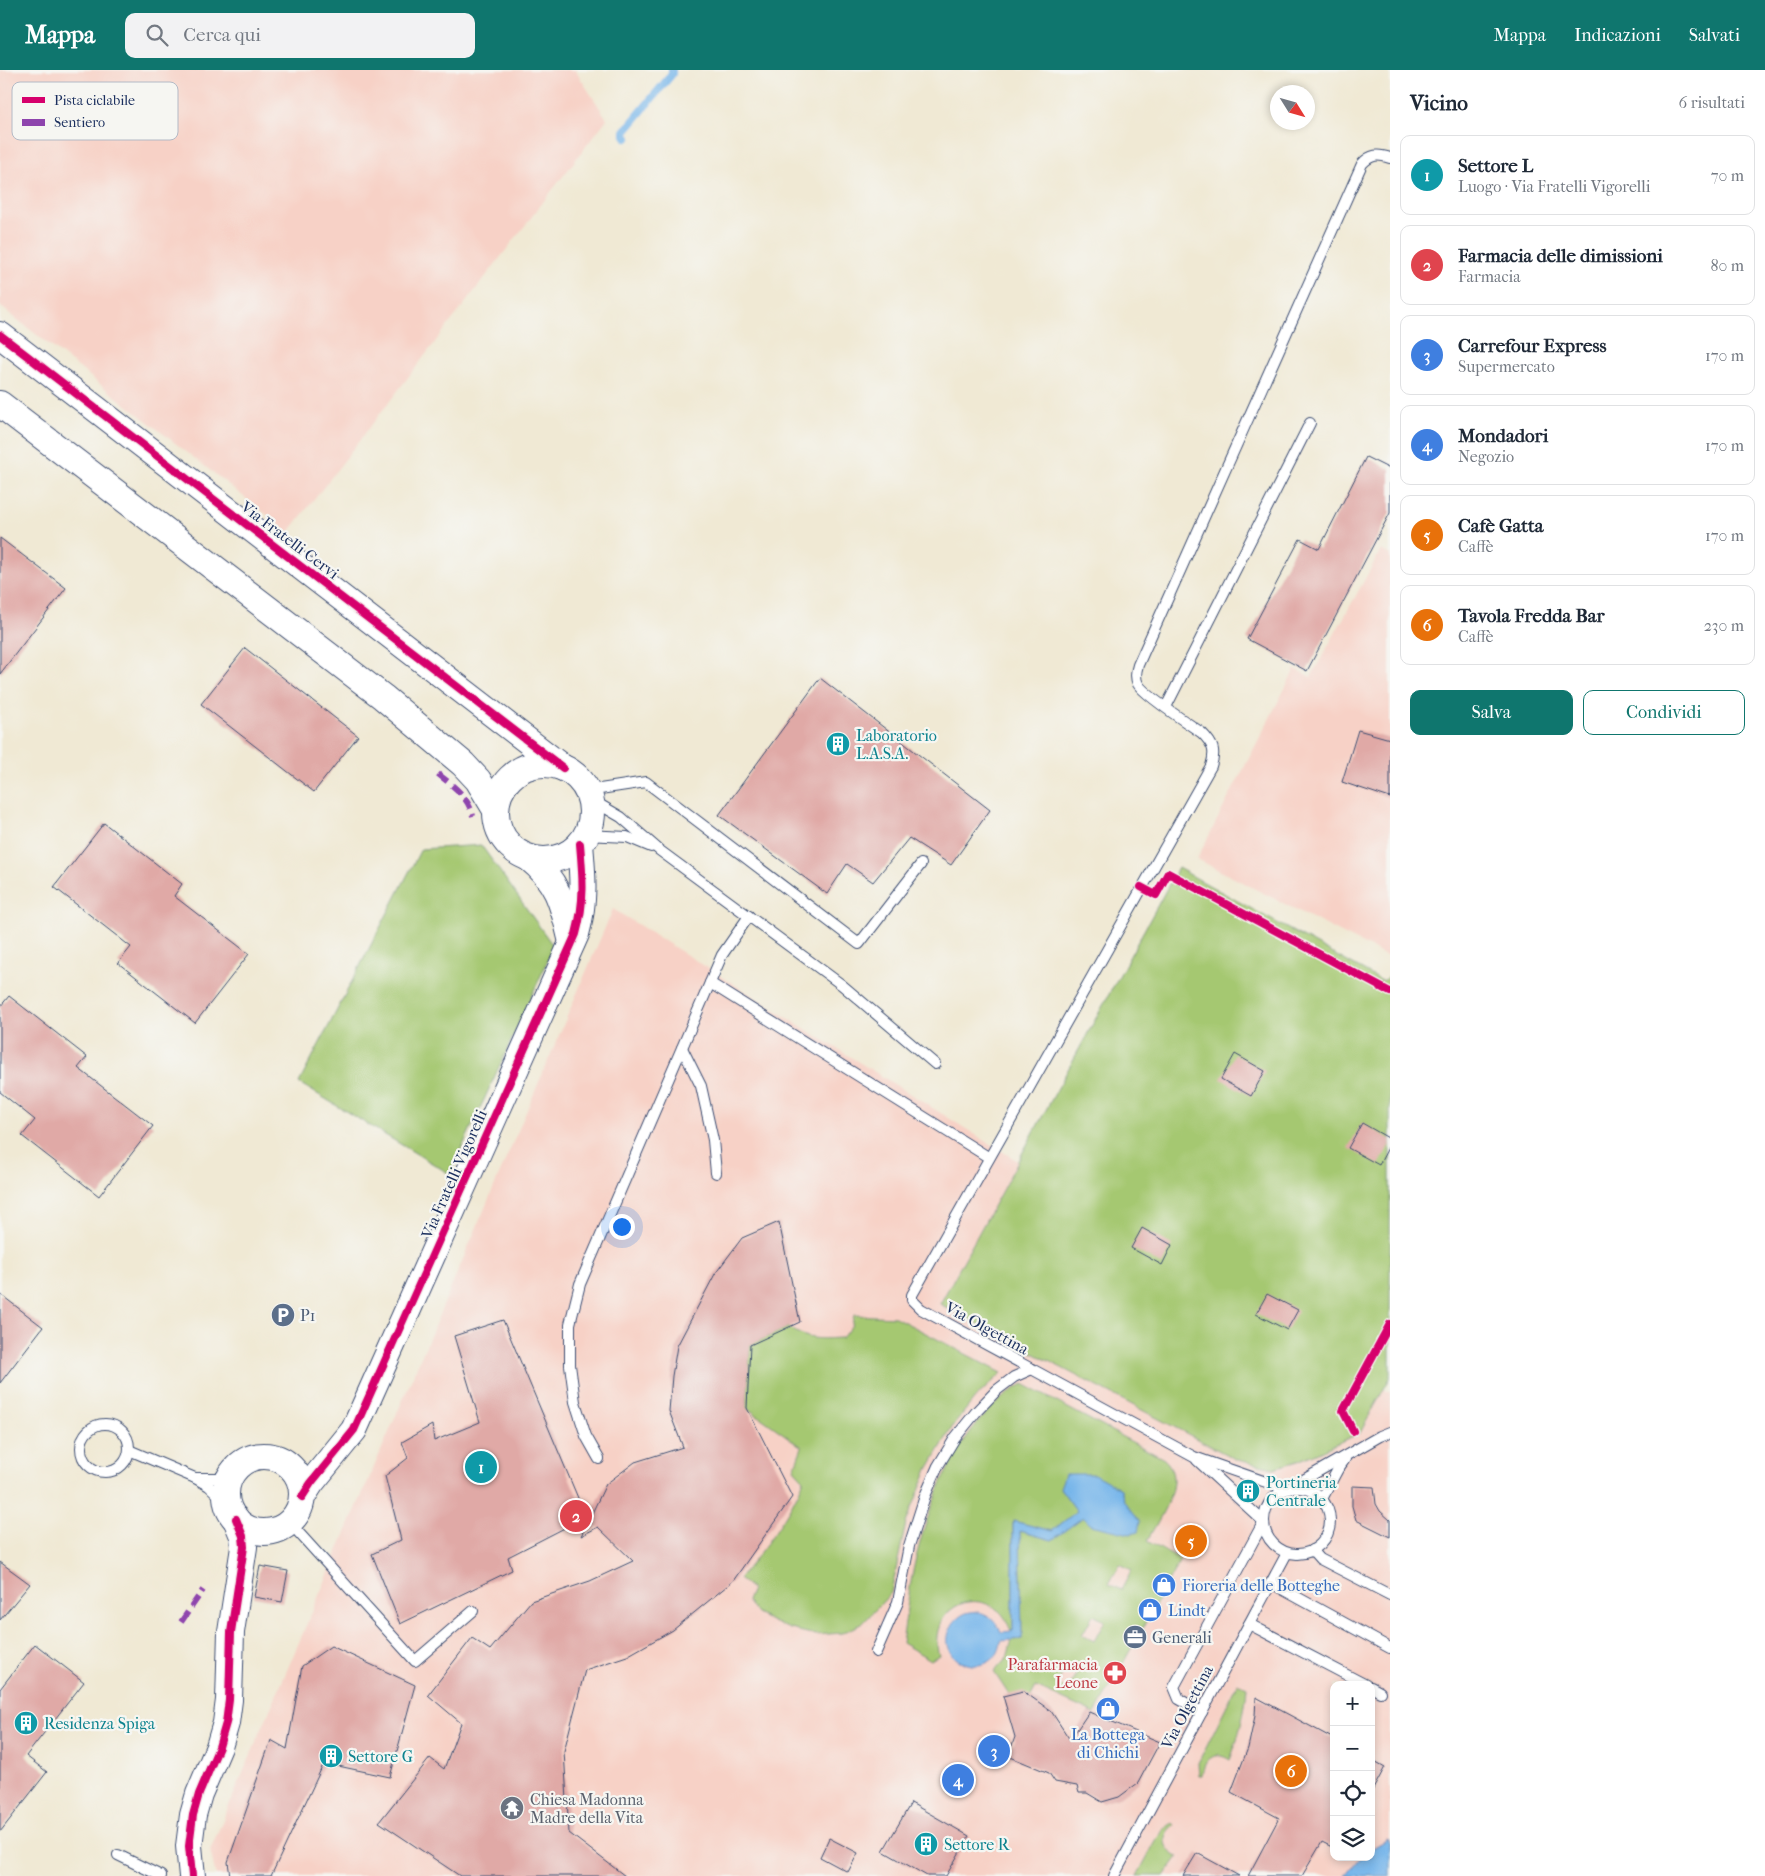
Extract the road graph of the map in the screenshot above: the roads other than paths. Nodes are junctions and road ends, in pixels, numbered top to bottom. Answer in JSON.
{"nodes":[{"id":1,"x":1390,"y":158,"type":"edge"},
{"id":2,"x":0,"y":335,"type":"edge"},
{"id":3,"x":0,"y":404,"type":"edge"},
{"id":4,"x":1310,"y":423,"type":"dead end"},
{"id":5,"x":1166,"y":707,"type":"junction"},
{"id":6,"x":563,"y":768,"type":"junction"},
{"id":7,"x":589,"y":795,"type":"junction"},
{"id":8,"x":496,"y":810,"type":"junction"},
{"id":9,"x":583,"y":840,"type":"junction"},
{"id":10,"x":659,"y":850,"type":"junction"},
{"id":11,"x":529,"y":858,"type":"junction"},
{"id":12,"x":921,"y":864,"type":"dead end"},
{"id":13,"x":749,"y":916,"type":"junction"},
{"id":14,"x":572,"y":942,"type":"junction"},
{"id":15,"x":710,"y":983,"type":"junction"},
{"id":16,"x":682,"y":1048,"type":"junction"},
{"id":17,"x":935,"y":1064,"type":"dead end"},
{"id":18,"x":988,"y":1157,"type":"junction"},
{"id":19,"x":716,"y":1173,"type":"dead end"},
{"id":20,"x":1032,"y":1369,"type":"junction"},
{"id":21,"x":1390,"y":1432,"type":"edge"},
{"id":22,"x":129,"y":1450,"type":"junction"},
{"id":23,"x":338,"y":1451,"type":"junction"},
{"id":24,"x":1349,"y":1454,"type":"junction"},
{"id":25,"x":1194,"y":1457,"type":"junction"},
{"id":26,"x":599,"y":1459,"type":"dead end"},
{"id":27,"x":285,"y":1462,"type":"junction"},
{"id":28,"x":233,"y":1473,"type":"junction"},
{"id":29,"x":195,"y":1478,"type":"junction"},
{"id":30,"x":1288,"y":1489,"type":"junction"},
{"id":31,"x":302,"y":1497,"type":"junction"},
{"id":32,"x":1322,"y":1499,"type":"junction"},
{"id":33,"x":232,"y":1511,"type":"junction"},
{"id":34,"x":1263,"y":1522,"type":"junction"},
{"id":35,"x":279,"y":1527,"type":"junction"},
{"id":36,"x":1312,"y":1550,"type":"junction"},
{"id":37,"x":1287,"y":1553,"type":"junction"},
{"id":38,"x":242,"y":1562,"type":"junction"},
{"id":39,"x":1271,"y":1583,"type":"junction"},
{"id":40,"x":1390,"y":1595,"type":"edge"},
{"id":41,"x":473,"y":1611,"type":"dead end"},
{"id":42,"x":1250,"y":1624,"type":"junction"},
{"id":43,"x":1390,"y":1648,"type":"edge"},
{"id":44,"x":876,"y":1652,"type":"dead end"},
{"id":45,"x":1358,"y":1681,"type":"edge"},
{"id":46,"x":1202,"y":1712,"type":"junction"},
{"id":47,"x":118,"y":1855,"type":"dead end"},
{"id":48,"x":161,"y":1876,"type":"edge"},
{"id":49,"x":192,"y":1876,"type":"edge"},
{"id":50,"x":1114,"y":1876,"type":"edge"}],
"edges":[{"from":1,"to":5,"type":"lane"},
{"from":2,"to":6,"type":"street","name":"Via Fratelli Cervi"},
{"from":3,"to":8,"type":"street"},
{"from":4,"to":5,"type":"lane"},
{"from":5,"to":18,"type":"lane"},
{"from":6,"to":7,"type":"street"},
{"from":6,"to":8,"type":"street"},
{"from":7,"to":9,"type":"street"},
{"from":7,"to":10,"type":"lane"},
{"from":7,"to":12,"type":"lane"},
{"from":8,"to":11,"type":"street"},
{"from":9,"to":10,"type":"lane"},
{"from":9,"to":11,"type":"street"},
{"from":9,"to":14,"type":"street","name":"Via Fratelli Vigorelli"},
{"from":10,"to":13,"type":"lane"},
{"from":11,"to":14,"type":"street"},
{"from":13,"to":15,"type":"lane"},
{"from":13,"to":17,"type":"lane"},
{"from":14,"to":23,"type":"street","name":"Via Fratelli Vigorelli"},
{"from":15,"to":16,"type":"lane"},
{"from":15,"to":18,"type":"lane"},
{"from":16,"to":19,"type":"lane"},
{"from":16,"to":26,"type":"lane"},
{"from":18,"to":20,"type":"lane","name":"Via Olgettina"},
{"from":20,"to":25,"type":"lane","name":"Via Olgettina"},
{"from":20,"to":44,"type":"lane"},
{"from":21,"to":24,"type":"lane"},
{"from":22,"to":22,"type":"lane"},
{"from":22,"to":29,"type":"lane"},
{"from":23,"to":27,"type":"street","name":"Via Fratelli Vigorelli"},
{"from":23,"to":31,"type":"street","name":"Via Fratelli Vigorelli"},
{"from":24,"to":30,"type":"lane"},
{"from":24,"to":32,"type":"lane"},
{"from":25,"to":30,"type":"lane"},
{"from":25,"to":34,"type":"lane"},
{"from":27,"to":28,"type":"street"},
{"from":27,"to":31,"type":"street"},
{"from":28,"to":29,"type":"lane"},
{"from":28,"to":33,"type":"street"},
{"from":29,"to":33,"type":"lane"},
{"from":30,"to":32,"type":"lane"},
{"from":30,"to":34,"type":"lane"},
{"from":31,"to":35,"type":"street"},
{"from":32,"to":36,"type":"lane"},
{"from":33,"to":35,"type":"street"},
{"from":33,"to":38,"type":"street"},
{"from":34,"to":37,"type":"lane"},
{"from":34,"to":46,"type":"lane"},
{"from":35,"to":38,"type":"street"},
{"from":35,"to":41,"type":"lane"},
{"from":36,"to":37,"type":"lane"},
{"from":36,"to":40,"type":"lane"},
{"from":37,"to":39,"type":"lane","name":"Via Olgettina"},
{"from":38,"to":49,"type":"street"},
{"from":39,"to":42,"type":"lane","name":"Via Olgettina"},
{"from":39,"to":43,"type":"lane"},
{"from":42,"to":45,"type":"lane"},
{"from":42,"to":46,"type":"lane","name":"Via Olgettina"},
{"from":46,"to":50,"type":"lane","name":"Via Olgettina"},
{"from":47,"to":48,"type":"lane"}]}
